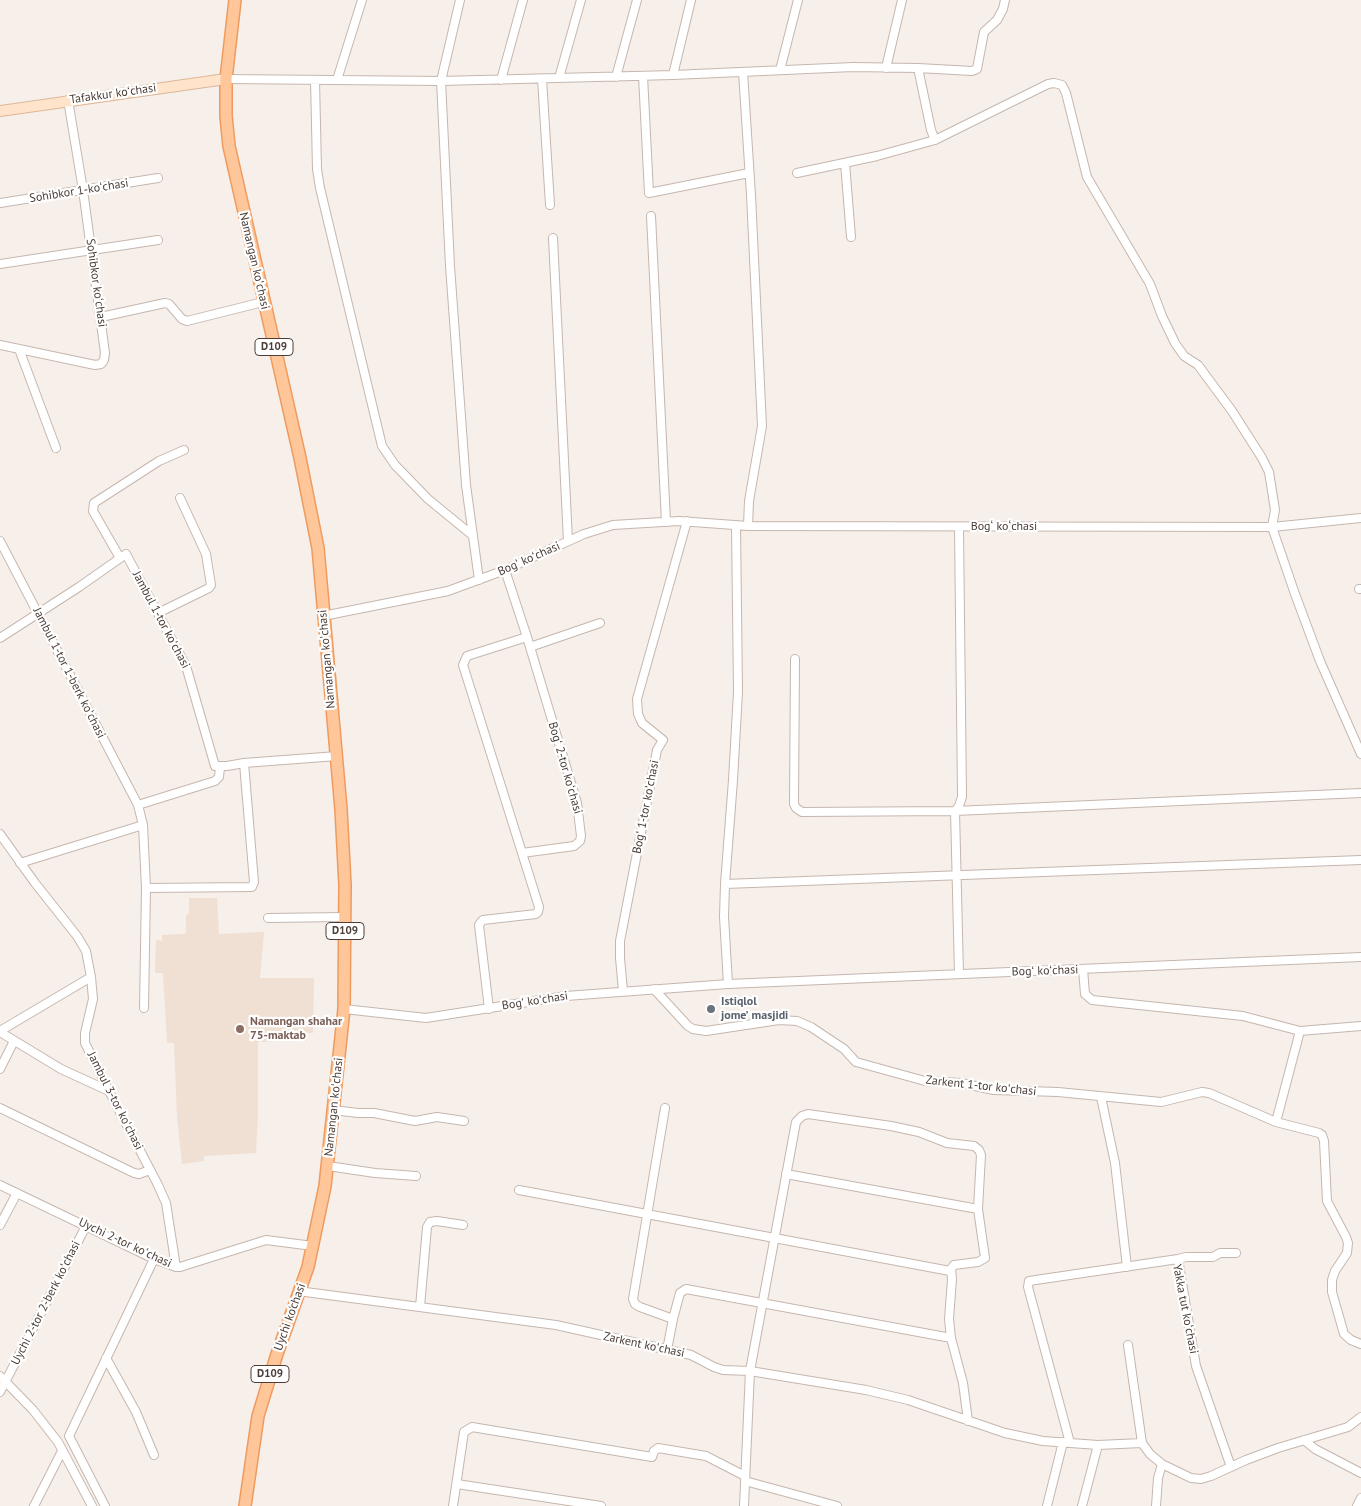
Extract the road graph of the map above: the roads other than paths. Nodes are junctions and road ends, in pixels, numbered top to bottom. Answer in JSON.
{"nodes":[{"id":1,"x":235,"y":0,"type":"edge"},
{"id":2,"x":362,"y":0,"type":"edge"},
{"id":3,"x":460,"y":0,"type":"edge"},
{"id":4,"x":523,"y":0,"type":"edge"},
{"id":5,"x":581,"y":0,"type":"edge"},
{"id":6,"x":637,"y":0,"type":"edge"},
{"id":7,"x":691,"y":0,"type":"edge"},
{"id":8,"x":798,"y":0,"type":"edge"},
{"id":9,"x":902,"y":0,"type":"edge"},
{"id":10,"x":1005,"y":0,"type":"edge"},
{"id":11,"x":886,"y":68,"type":"junction"},
{"id":12,"x":918,"y":68,"type":"junction"},
{"id":13,"x":780,"y":70,"type":"junction"},
{"id":14,"x":743,"y":72,"type":"junction"},
{"id":15,"x":673,"y":75,"type":"junction"},
{"id":16,"x":643,"y":76,"type":"junction"},
{"id":17,"x":616,"y":77,"type":"junction"},
{"id":18,"x":559,"y":78,"type":"junction"},
{"id":19,"x":226,"y":79,"type":"junction"},
{"id":20,"x":542,"y":79,"type":"junction"},
{"id":21,"x":315,"y":80,"type":"junction"},
{"id":22,"x":337,"y":80,"type":"junction"},
{"id":23,"x":501,"y":80,"type":"junction"},
{"id":24,"x":441,"y":81,"type":"junction"},
{"id":25,"x":68,"y":100,"type":"junction"},
{"id":26,"x":0,"y":111,"type":"edge"},
{"id":27,"x":935,"y":140,"type":"junction"},
{"id":28,"x":845,"y":163,"type":"junction"},
{"id":29,"x":749,"y":173,"type":"junction"},
{"id":30,"x":797,"y":173,"type":"dead end"},
{"id":31,"x":158,"y":178,"type":"dead end"},
{"id":32,"x":84,"y":190,"type":"junction"},
{"id":33,"x":0,"y":203,"type":"edge"},
{"id":34,"x":550,"y":205,"type":"dead end"},
{"id":35,"x":651,"y":216,"type":"dead end"},
{"id":36,"x":851,"y":237,"type":"dead end"},
{"id":37,"x":553,"y":238,"type":"dead end"},
{"id":38,"x":158,"y":240,"type":"dead end"},
{"id":39,"x":91,"y":250,"type":"junction"},
{"id":40,"x":0,"y":264,"type":"edge"},
{"id":41,"x":263,"y":302,"type":"junction"},
{"id":42,"x":101,"y":317,"type":"junction"},
{"id":43,"x":0,"y":345,"type":"edge"},
{"id":44,"x":19,"y":349,"type":"junction"},
{"id":45,"x":56,"y":448,"type":"dead end"},
{"id":46,"x":184,"y":450,"type":"dead end"},
{"id":47,"x":180,"y":498,"type":"dead end"},
{"id":48,"x":1361,"y":518,"type":"edge"},
{"id":49,"x":687,"y":521,"type":"junction"},
{"id":50,"x":666,"y":522,"type":"junction"},
{"id":51,"x":736,"y":525,"type":"junction"},
{"id":52,"x":748,"y":526,"type":"junction"},
{"id":53,"x":959,"y":527,"type":"junction"},
{"id":54,"x":1272,"y":527,"type":"junction"},
{"id":55,"x":472,"y":534,"type":"junction"},
{"id":56,"x":0,"y":541,"type":"edge"},
{"id":57,"x":568,"y":541,"type":"junction"},
{"id":58,"x":120,"y":558,"type":"junction"},
{"id":59,"x":505,"y":570,"type":"junction"},
{"id":60,"x":479,"y":580,"type":"junction"},
{"id":61,"x":38,"y":613,"type":"junction"},
{"id":62,"x":158,"y":613,"type":"junction"},
{"id":63,"x":323,"y":616,"type":"junction"},
{"id":64,"x":600,"y":623,"type":"dead end"},
{"id":65,"x":527,"y":637,"type":"junction"},
{"id":66,"x":0,"y":638,"type":"edge"},
{"id":67,"x":530,"y":647,"type":"junction"},
{"id":68,"x":795,"y":658,"type":"dead end"},
{"id":69,"x":1361,"y":754,"type":"edge"},
{"id":70,"x":336,"y":756,"type":"junction"},
{"id":71,"x":244,"y":763,"type":"junction"},
{"id":72,"x":220,"y":767,"type":"junction"},
{"id":73,"x":1361,"y":793,"type":"edge"},
{"id":74,"x":138,"y":805,"type":"junction"},
{"id":75,"x":955,"y":811,"type":"junction"},
{"id":76,"x":143,"y":824,"type":"junction"},
{"id":77,"x":0,"y":834,"type":"edge"},
{"id":78,"x":522,"y":853,"type":"junction"},
{"id":79,"x":1361,"y":860,"type":"edge"},
{"id":80,"x":20,"y":863,"type":"junction"},
{"id":81,"x":957,"y":876,"type":"junction"},
{"id":82,"x":725,"y":884,"type":"junction"},
{"id":83,"x":146,"y":888,"type":"junction"},
{"id":84,"x":345,"y":917,"type":"junction"},
{"id":85,"x":268,"y":918,"type":"dead end"},
{"id":86,"x":1361,"y":957,"type":"edge"},
{"id":87,"x":1083,"y":969,"type":"junction"},
{"id":88,"x":959,"y":974,"type":"junction"},
{"id":89,"x":91,"y":977,"type":"junction"},
{"id":90,"x":728,"y":984,"type":"junction"},
{"id":91,"x":654,"y":989,"type":"junction"},
{"id":92,"x":622,"y":991,"type":"junction"},
{"id":93,"x":144,"y":1008,"type":"dead end"},
{"id":94,"x":344,"y":1009,"type":"junction"},
{"id":95,"x":489,"y":1009,"type":"junction"},
{"id":96,"x":1361,"y":1026,"type":"edge"},
{"id":97,"x":0,"y":1031,"type":"edge"},
{"id":98,"x":1300,"y":1031,"type":"junction"},
{"id":99,"x":14,"y":1041,"type":"junction"},
{"id":100,"x":0,"y":1069,"type":"edge"},
{"id":101,"x":109,"y":1091,"type":"junction"},
{"id":102,"x":1101,"y":1097,"type":"junction"},
{"id":103,"x":0,"y":1108,"type":"edge"},
{"id":104,"x":665,"y":1108,"type":"dead end"},
{"id":105,"x":334,"y":1110,"type":"junction"},
{"id":106,"x":464,"y":1121,"type":"dead end"},
{"id":107,"x":1276,"y":1122,"type":"junction"},
{"id":108,"x":328,"y":1166,"type":"junction"},
{"id":109,"x":150,"y":1170,"type":"junction"},
{"id":110,"x":786,"y":1174,"type":"junction"},
{"id":111,"x":416,"y":1176,"type":"dead end"},
{"id":112,"x":0,"y":1185,"type":"edge"},
{"id":113,"x":520,"y":1190,"type":"dead end"},
{"id":114,"x":17,"y":1193,"type":"junction"},
{"id":115,"x":978,"y":1209,"type":"junction"},
{"id":116,"x":646,"y":1214,"type":"junction"},
{"id":117,"x":0,"y":1225,"type":"edge"},
{"id":118,"x":463,"y":1225,"type":"dead end"},
{"id":119,"x":86,"y":1226,"type":"junction"},
{"id":120,"x":775,"y":1239,"type":"junction"},
{"id":121,"x":313,"y":1246,"type":"junction"},
{"id":122,"x":1236,"y":1253,"type":"dead end"},
{"id":123,"x":154,"y":1259,"type":"junction"},
{"id":124,"x":1178,"y":1259,"type":"junction"},
{"id":125,"x":176,"y":1267,"type":"junction"},
{"id":126,"x":1127,"y":1267,"type":"junction"},
{"id":127,"x":950,"y":1271,"type":"junction"},
{"id":128,"x":298,"y":1291,"type":"junction"},
{"id":129,"x":763,"y":1304,"type":"junction"},
{"id":130,"x":420,"y":1307,"type":"junction"},
{"id":131,"x":673,"y":1319,"type":"junction"},
{"id":132,"x":951,"y":1338,"type":"junction"},
{"id":133,"x":1361,"y":1344,"type":"edge"},
{"id":134,"x":1128,"y":1346,"type":"dead end"},
{"id":135,"x":667,"y":1350,"type":"junction"},
{"id":136,"x":106,"y":1358,"type":"junction"},
{"id":137,"x":750,"y":1371,"type":"junction"},
{"id":138,"x":3,"y":1378,"type":"edge"},
{"id":139,"x":0,"y":1392,"type":"edge"},
{"id":140,"x":1361,"y":1417,"type":"edge"},
{"id":141,"x":968,"y":1420,"type":"junction"},
{"id":142,"x":1304,"y":1440,"type":"junction"},
{"id":143,"x":1066,"y":1443,"type":"junction"},
{"id":144,"x":1142,"y":1444,"type":"junction"},
{"id":145,"x":1098,"y":1445,"type":"junction"},
{"id":146,"x":62,"y":1451,"type":"junction"},
{"id":147,"x":154,"y":1455,"type":"dead end"},
{"id":148,"x":1162,"y":1464,"type":"junction"},
{"id":149,"x":1231,"y":1467,"type":"junction"},
{"id":150,"x":1361,"y":1473,"type":"edge"},
{"id":151,"x":745,"y":1479,"type":"junction"},
{"id":152,"x":457,"y":1484,"type":"junction"},
{"id":153,"x":1361,"y":1498,"type":"edge"},
{"id":154,"x":34,"y":1506,"type":"edge"},
{"id":155,"x":92,"y":1506,"type":"edge"},
{"id":156,"x":105,"y":1506,"type":"edge"},
{"id":157,"x":246,"y":1506,"type":"edge"},
{"id":158,"x":454,"y":1506,"type":"edge"},
{"id":159,"x":601,"y":1506,"type":"edge"},
{"id":160,"x":744,"y":1506,"type":"edge"},
{"id":161,"x":837,"y":1506,"type":"edge"},
{"id":162,"x":1047,"y":1506,"type":"edge"},
{"id":163,"x":1082,"y":1506,"type":"edge"},
{"id":164,"x":1156,"y":1506,"type":"edge"},
{"id":165,"x":1357,"y":1506,"type":"edge"}],
"edges":[{"from":1,"to":19,"type":"main road","number":"D109"},
{"from":2,"to":22,"type":"street"},
{"from":3,"to":24,"type":"street"},
{"from":4,"to":23,"type":"street"},
{"from":5,"to":18,"type":"street"},
{"from":6,"to":17,"type":"street"},
{"from":7,"to":15,"type":"street"},
{"from":8,"to":13,"type":"street"},
{"from":9,"to":11,"type":"street"},
{"from":10,"to":12,"type":"street"},
{"from":11,"to":12,"type":"street"},
{"from":11,"to":13,"type":"street"},
{"from":12,"to":27,"type":"street"},
{"from":13,"to":14,"type":"street"},
{"from":14,"to":15,"type":"street"},
{"from":14,"to":29,"type":"street"},
{"from":15,"to":16,"type":"street"},
{"from":16,"to":17,"type":"street"},
{"from":16,"to":29,"type":"street"},
{"from":17,"to":18,"type":"street"},
{"from":18,"to":20,"type":"street"},
{"from":19,"to":21,"type":"street"},
{"from":19,"to":25,"type":"main road","name":"Tafakkur koʻchasi"},
{"from":19,"to":41,"type":"main road","name":"Namangan koʻchasi","number":"D109"},
{"from":20,"to":23,"type":"street"},
{"from":20,"to":34,"type":"street"},
{"from":21,"to":22,"type":"street"},
{"from":21,"to":55,"type":"street"},
{"from":22,"to":24,"type":"street"},
{"from":23,"to":24,"type":"street"},
{"from":24,"to":55,"type":"street"},
{"from":25,"to":26,"type":"main road","name":"Tafakkur koʻchasi"},
{"from":25,"to":32,"type":"street","name":"Sohibkor koʻchasi"},
{"from":27,"to":28,"type":"street"},
{"from":27,"to":54,"type":"street"},
{"from":28,"to":30,"type":"street"},
{"from":28,"to":36,"type":"street"},
{"from":29,"to":52,"type":"street"},
{"from":31,"to":32,"type":"street","name":"Sohibkor 1-koʻchasi"},
{"from":32,"to":33,"type":"street","name":"Sohibkor 1-koʻchasi"},
{"from":32,"to":39,"type":"street","name":"Sohibkor koʻchasi"},
{"from":35,"to":50,"type":"street"},
{"from":37,"to":57,"type":"street"},
{"from":38,"to":39,"type":"street"},
{"from":39,"to":40,"type":"street"},
{"from":39,"to":42,"type":"street","name":"Sohibkor koʻchasi"},
{"from":41,"to":42,"type":"street"},
{"from":41,"to":63,"type":"main road","name":"Namangan koʻchasi","number":"D109"},
{"from":42,"to":44,"type":"street","name":"Sohibkor koʻchasi"},
{"from":43,"to":44,"type":"street","name":"Sohibkor koʻchasi"},
{"from":44,"to":45,"type":"street"},
{"from":46,"to":58,"type":"street","name":"Jambul 1-tor koʻchasi"},
{"from":47,"to":62,"type":"street"},
{"from":48,"to":54,"type":"street","name":"Bogʻ koʻchasi"},
{"from":49,"to":50,"type":"street","name":"Bogʻ koʻchasi"},
{"from":49,"to":51,"type":"street","name":"Bogʻ koʻchasi"},
{"from":49,"to":92,"type":"street","name":"Bogʻ 1-tor koʻchasi"},
{"from":50,"to":57,"type":"street","name":"Bogʻ koʻchasi"},
{"from":51,"to":52,"type":"street","name":"Bogʻ koʻchasi"},
{"from":51,"to":82,"type":"street"},
{"from":52,"to":53,"type":"street","name":"Bogʻ koʻchasi"},
{"from":53,"to":54,"type":"street","name":"Bogʻ koʻchasi"},
{"from":53,"to":75,"type":"street"},
{"from":54,"to":69,"type":"street"},
{"from":55,"to":60,"type":"street"},
{"from":56,"to":61,"type":"street","name":"Jambul 1-tor 1-berk koʻchasi"},
{"from":57,"to":59,"type":"street","name":"Bogʻ koʻchasi"},
{"from":58,"to":61,"type":"street"},
{"from":58,"to":62,"type":"street","name":"Jambul 1-tor koʻchasi"},
{"from":59,"to":60,"type":"street","name":"Bogʻ koʻchasi"},
{"from":59,"to":65,"type":"street","name":"Bogʻ 2-tor koʻchasi"},
{"from":60,"to":63,"type":"street","name":"Bogʻ koʻchasi"},
{"from":61,"to":66,"type":"street"},
{"from":61,"to":74,"type":"street","name":"Jambul 1-tor 1-berk koʻchasi"},
{"from":62,"to":72,"type":"street","name":"Jambul 1-tor koʻchasi"},
{"from":63,"to":70,"type":"main road","name":"Namangan koʻchasi","number":"D109"},
{"from":64,"to":67,"type":"street"},
{"from":65,"to":67,"type":"street","name":"Bogʻ 2-tor koʻchasi"},
{"from":65,"to":78,"type":"street"},
{"from":67,"to":78,"type":"street","name":"Bogʻ 2-tor koʻchasi"},
{"from":68,"to":75,"type":"street"},
{"from":70,"to":71,"type":"street"},
{"from":70,"to":84,"type":"main road","name":"Namangan koʻchasi","number":"D109"},
{"from":71,"to":72,"type":"street"},
{"from":71,"to":83,"type":"street"},
{"from":72,"to":74,"type":"street"},
{"from":73,"to":75,"type":"street"},
{"from":74,"to":76,"type":"street","name":"Jambul 1-tor 1-berk koʻchasi"},
{"from":75,"to":81,"type":"street"},
{"from":76,"to":80,"type":"street"},
{"from":76,"to":83,"type":"street"},
{"from":77,"to":80,"type":"street","name":"Jambul 3-tor koʻchasi"},
{"from":78,"to":95,"type":"street"},
{"from":79,"to":81,"type":"street"},
{"from":80,"to":89,"type":"street","name":"Jambul 3-tor koʻchasi"},
{"from":81,"to":82,"type":"street"},
{"from":81,"to":88,"type":"street"},
{"from":82,"to":90,"type":"street"},
{"from":83,"to":93,"type":"street"},
{"from":84,"to":85,"type":"street"},
{"from":84,"to":94,"type":"main road","name":"Namangan koʻchasi","number":"D109"},
{"from":86,"to":87,"type":"street","name":"Bogʻ koʻchasi"},
{"from":87,"to":88,"type":"street","name":"Bogʻ koʻchasi"},
{"from":87,"to":98,"type":"street"},
{"from":88,"to":90,"type":"street","name":"Bogʻ koʻchasi"},
{"from":89,"to":97,"type":"street"},
{"from":89,"to":101,"type":"street","name":"Jambul 3-tor koʻchasi"},
{"from":90,"to":91,"type":"street","name":"Bogʻ koʻchasi"},
{"from":91,"to":92,"type":"street","name":"Bogʻ koʻchasi"},
{"from":91,"to":102,"type":"street","name":"Zarkent 1-tor koʻchasi"},
{"from":92,"to":95,"type":"street","name":"Bogʻ koʻchasi"},
{"from":94,"to":95,"type":"street","name":"Bogʻ koʻchasi"},
{"from":94,"to":105,"type":"main road","name":"Namangan koʻchasi","number":"D109"},
{"from":96,"to":98,"type":"street"},
{"from":97,"to":99,"type":"street"},
{"from":98,"to":107,"type":"street"},
{"from":99,"to":100,"type":"street"},
{"from":99,"to":101,"type":"street"},
{"from":101,"to":109,"type":"street","name":"Jambul 3-tor koʻchasi"},
{"from":102,"to":107,"type":"street"},
{"from":102,"to":126,"type":"street"},
{"from":103,"to":109,"type":"street"},
{"from":104,"to":116,"type":"street"},
{"from":105,"to":106,"type":"street"},
{"from":105,"to":108,"type":"main road","name":"Namangan koʻchasi","number":"D109"},
{"from":107,"to":133,"type":"street"},
{"from":108,"to":111,"type":"street"},
{"from":108,"to":121,"type":"main road","name":"Namangan koʻchasi","number":"D109"},
{"from":109,"to":125,"type":"street","name":"Jambul 3-tor koʻchasi"},
{"from":110,"to":115,"type":"street"},
{"from":110,"to":115,"type":"street"},
{"from":110,"to":120,"type":"street"},
{"from":112,"to":114,"type":"street","name":"Uychi 2-tor koʻchasi"},
{"from":113,"to":116,"type":"street"},
{"from":114,"to":117,"type":"street"},
{"from":114,"to":119,"type":"street","name":"Uychi 2-tor koʻchasi"},
{"from":115,"to":127,"type":"street"},
{"from":116,"to":120,"type":"street"},
{"from":116,"to":131,"type":"street"},
{"from":118,"to":130,"type":"street"},
{"from":119,"to":123,"type":"street","name":"Uychi 2-tor koʻchasi"},
{"from":119,"to":138,"type":"street","name":"Uychi 2-tor 2-berk koʻchasi"},
{"from":120,"to":127,"type":"street"},
{"from":120,"to":129,"type":"street"},
{"from":121,"to":125,"type":"street","name":"Uychi 2-tor koʻchasi"},
{"from":121,"to":128,"type":"main road","name":"Uychi ko'chasi","number":"D109"},
{"from":122,"to":124,"type":"street"},
{"from":123,"to":125,"type":"street","name":"Uychi 2-tor koʻchasi"},
{"from":123,"to":136,"type":"street"},
{"from":124,"to":126,"type":"street","name":"Yakka tut koʻchasi"},
{"from":124,"to":149,"type":"street","name":"Yakka tut koʻchasi"},
{"from":126,"to":143,"type":"street"},
{"from":127,"to":132,"type":"street"},
{"from":128,"to":130,"type":"street","name":"Zarkent koʻchasi"},
{"from":128,"to":157,"type":"main road","name":"Uychi ko'chasi","number":"D109"},
{"from":129,"to":131,"type":"street"},
{"from":129,"to":132,"type":"street"},
{"from":129,"to":137,"type":"street"},
{"from":130,"to":135,"type":"street","name":"Zarkent koʻchasi"},
{"from":131,"to":135,"type":"street"},
{"from":132,"to":141,"type":"street"},
{"from":134,"to":144,"type":"street"},
{"from":135,"to":137,"type":"street","name":"Zarkent koʻchasi"},
{"from":136,"to":147,"type":"street"},
{"from":136,"to":156,"type":"street"},
{"from":137,"to":141,"type":"street","name":"Zarkent koʻchasi"},
{"from":137,"to":151,"type":"street"},
{"from":138,"to":139,"type":"street","name":"Uychi 2-tor 2-berk koʻchasi"},
{"from":138,"to":146,"type":"street"},
{"from":140,"to":142,"type":"street"},
{"from":141,"to":143,"type":"street","name":"Zarkent koʻchasi"},
{"from":142,"to":149,"type":"street"},
{"from":142,"to":150,"type":"street"},
{"from":143,"to":145,"type":"street","name":"Zarkent koʻchasi"},
{"from":143,"to":162,"type":"street"},
{"from":144,"to":145,"type":"street","name":"Zarkent koʻchasi"},
{"from":144,"to":148,"type":"street"},
{"from":145,"to":163,"type":"street"},
{"from":146,"to":154,"type":"street"},
{"from":146,"to":155,"type":"street"},
{"from":148,"to":149,"type":"street"},
{"from":148,"to":164,"type":"street"},
{"from":151,"to":152,"type":"street"},
{"from":151,"to":160,"type":"street"},
{"from":151,"to":161,"type":"street"},
{"from":152,"to":158,"type":"street"},
{"from":152,"to":159,"type":"street"},
{"from":153,"to":165,"type":"street"}]}
